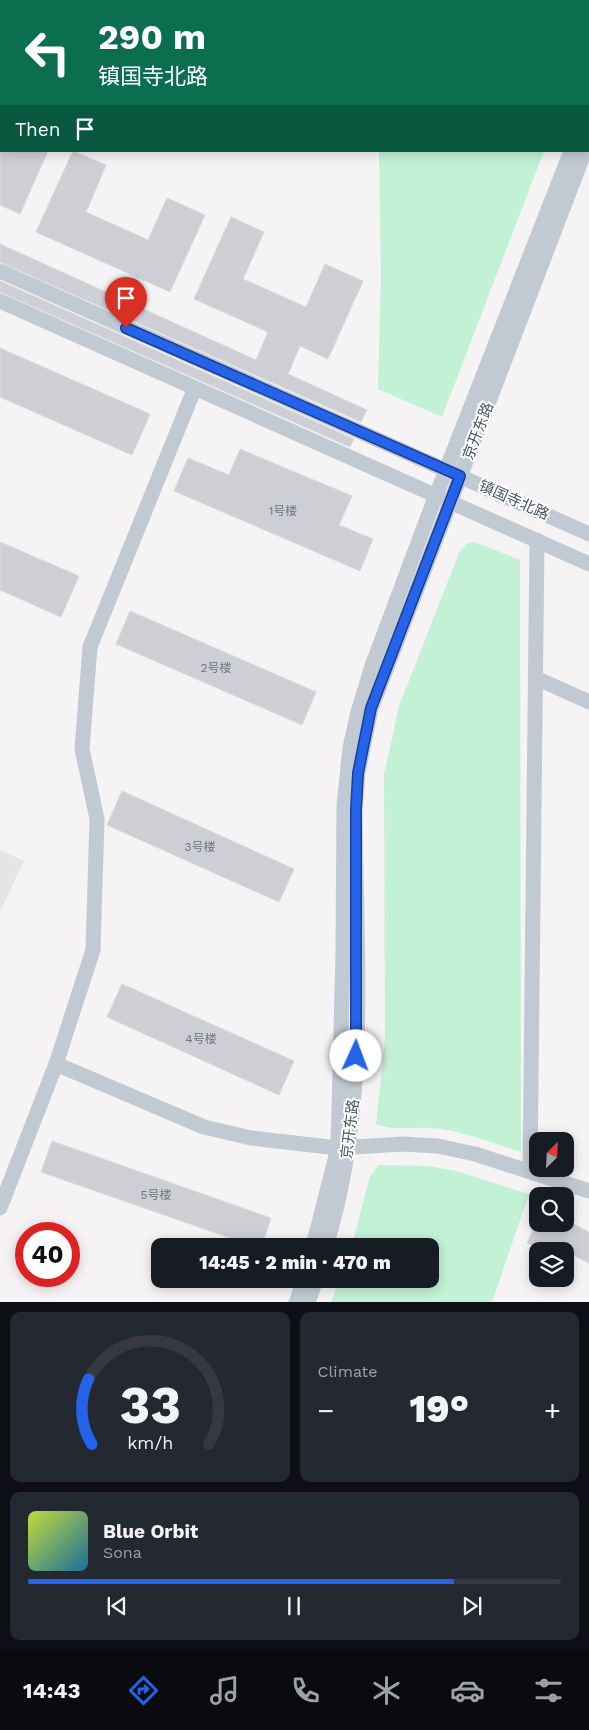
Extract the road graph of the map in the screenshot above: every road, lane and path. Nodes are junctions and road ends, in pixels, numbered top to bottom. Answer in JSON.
{"nodes":[{"id":1,"x":571,"y":152,"type":"edge"},
{"id":2,"x":585,"y":152,"type":"edge"},
{"id":3,"x":0,"y":271,"type":"edge"},
{"id":4,"x":0,"y":302,"type":"edge"},
{"id":5,"x":194,"y":390,"type":"junction"},
{"id":6,"x":453,"y":473,"type":"junction"},
{"id":7,"x":436,"y":495,"type":"junction"},
{"id":8,"x":451,"y":501,"type":"junction"},
{"id":9,"x":589,"y":534,"type":"edge"},
{"id":10,"x":537,"y":540,"type":"junction"},
{"id":11,"x":589,"y":564,"type":"edge"},
{"id":12,"x":536,"y":678,"type":"junction"},
{"id":13,"x":589,"y":702,"type":"edge"},
{"id":14,"x":56,"y":1064,"type":"junction"},
{"id":15,"x":530,"y":1132,"type":"edge"},
{"id":16,"x":343,"y":1148,"type":"junction"},
{"id":17,"x":529,"y":1171,"type":"edge"},
{"id":18,"x":6,"y":1173,"type":"edge"},
{"id":19,"x":551,"y":1178,"type":"edge"},
{"id":20,"x":589,"y":1191,"type":"edge"},
{"id":21,"x":0,"y":1208,"type":"edge"},
{"id":22,"x":315,"y":1238,"type":"edge"},
{"id":23,"x":328,"y":1238,"type":"edge"},
{"id":24,"x":301,"y":1288,"type":"edge"},
{"id":25,"x":313,"y":1288,"type":"edge"},
{"id":26,"x":296,"y":1302,"type":"edge"},
{"id":27,"x":308,"y":1302,"type":"edge"}],
"edges":[{"from":1,"to":6,"type":"street","name":"京开东路"},
{"from":2,"to":6,"type":"street","name":"京开东路"},
{"from":3,"to":6,"type":"street","name":"镇国寺北路"},
{"from":4,"to":5,"type":"street","name":"镇国寺北路"},
{"from":5,"to":7,"type":"street","name":"镇国寺北路"},
{"from":5,"to":14,"type":"street"},
{"from":6,"to":7,"type":"street","name":"京开东路"},
{"from":6,"to":8,"type":"street","name":"京开东路"},
{"from":6,"to":9,"type":"street","name":"镇国寺北路"},
{"from":7,"to":8,"type":"street","name":"镇国寺北路"},
{"from":7,"to":16,"type":"street","name":"京开东路"},
{"from":8,"to":10,"type":"street","name":"镇国寺北路"},
{"from":8,"to":16,"type":"street","name":"京开东路"},
{"from":10,"to":11,"type":"street","name":"镇国寺北路"},
{"from":10,"to":12,"type":"street"},
{"from":12,"to":13,"type":"street"},
{"from":12,"to":15,"type":"street"},
{"from":14,"to":16,"type":"street"},
{"from":14,"to":18,"type":"street"},
{"from":16,"to":17,"type":"street"},
{"from":16,"to":22,"type":"street","name":"京开东路"},
{"from":16,"to":23,"type":"street","name":"京开东路"},
{"from":18,"to":21,"type":"street"},
{"from":19,"to":20,"type":"street"},
{"from":24,"to":26,"type":"street"},
{"from":25,"to":27,"type":"street"}]}
